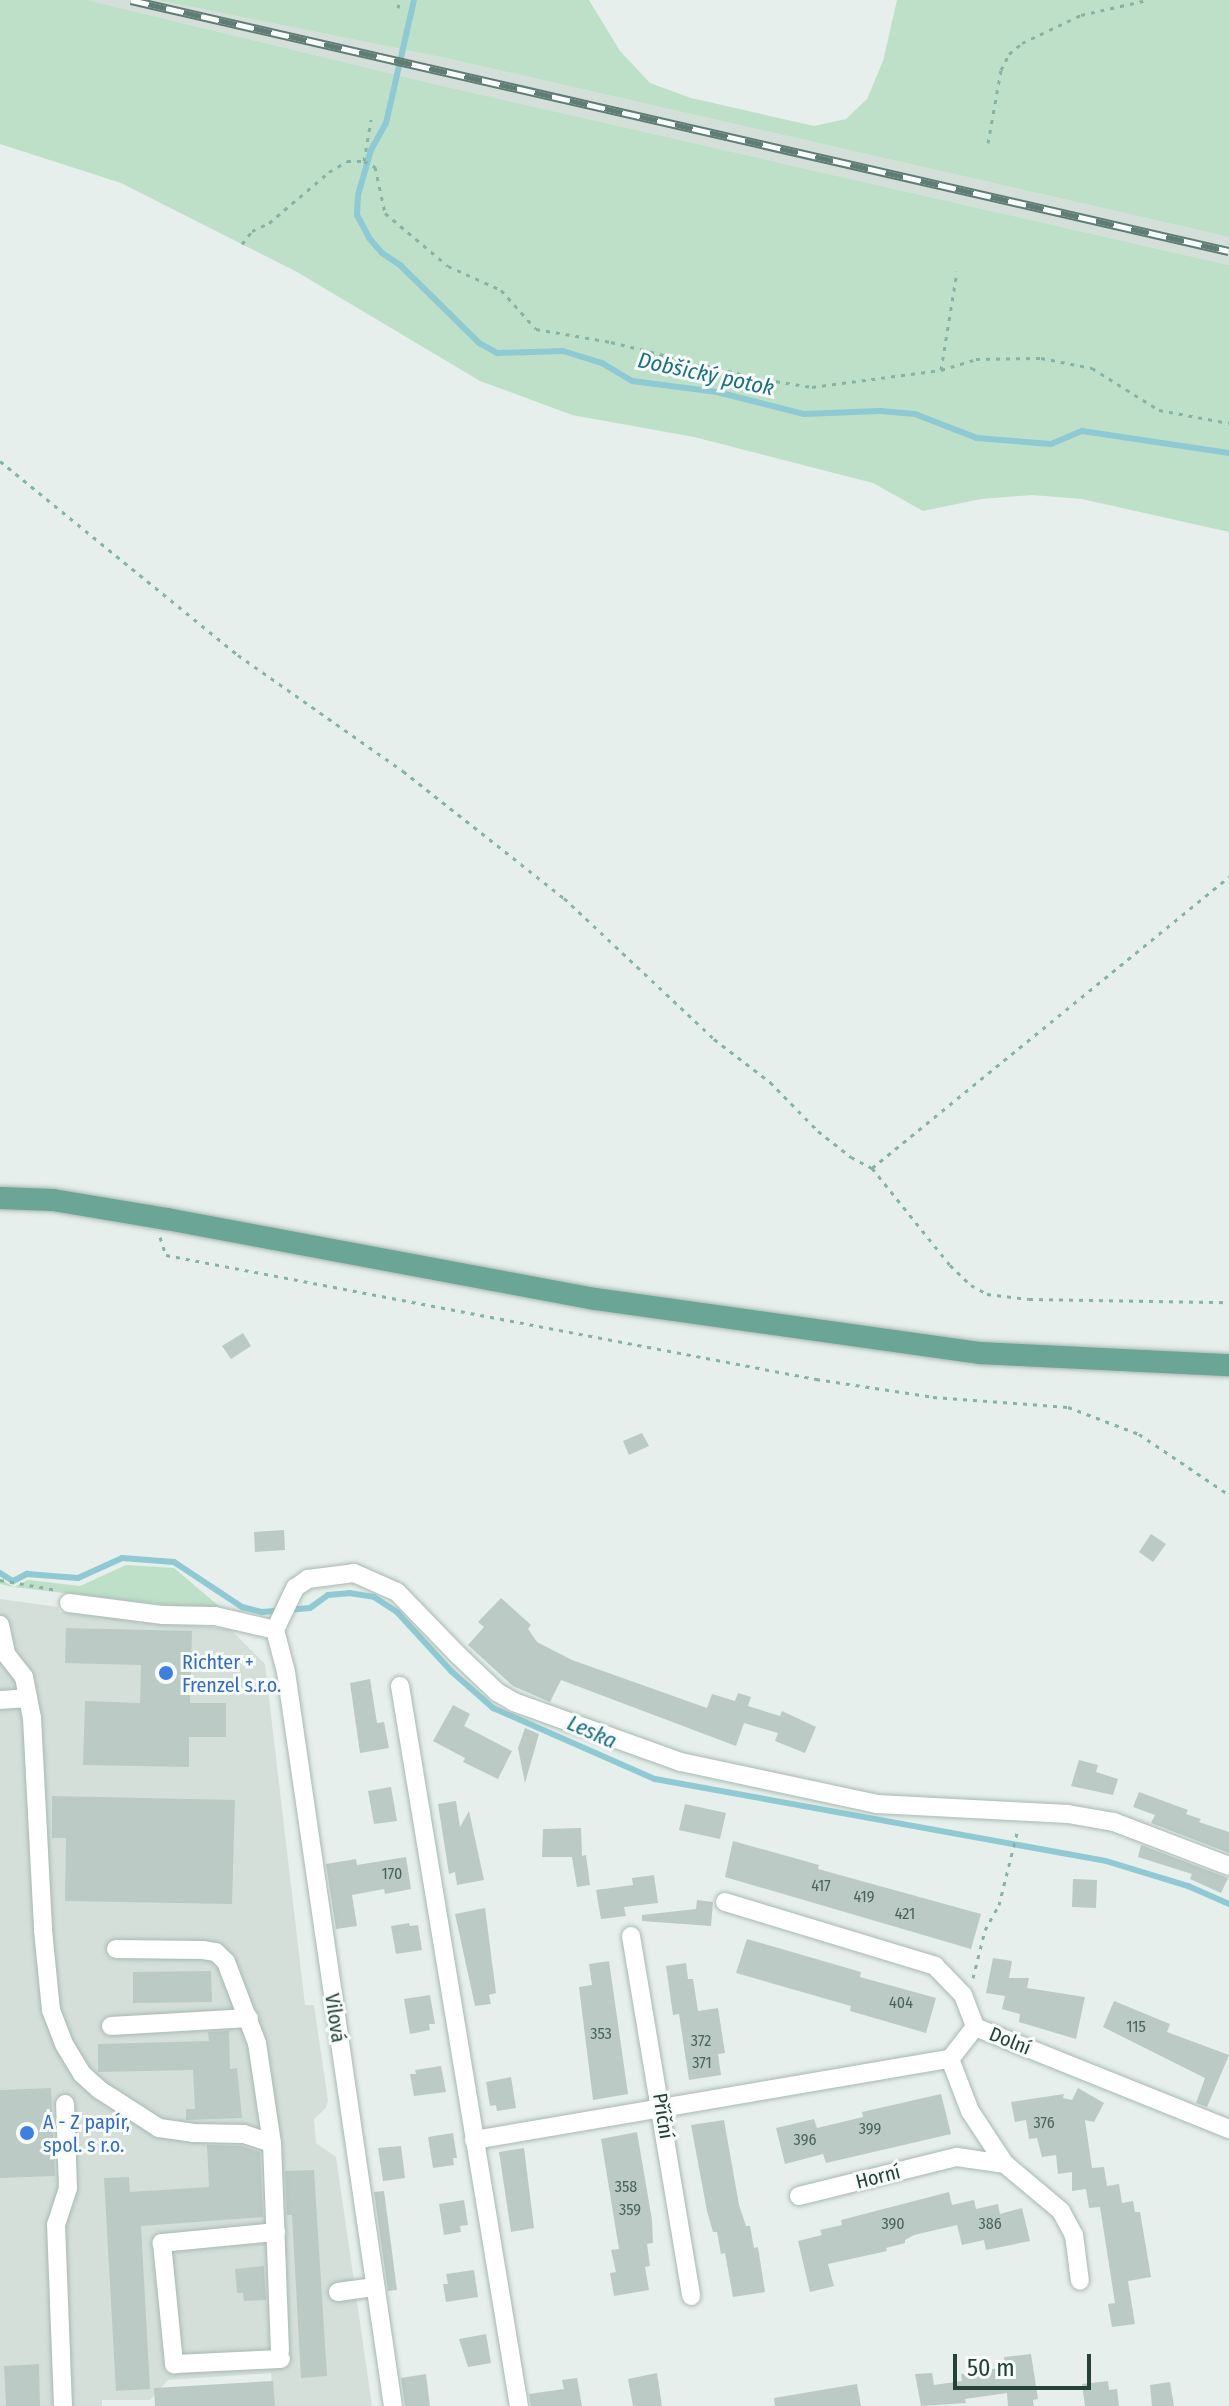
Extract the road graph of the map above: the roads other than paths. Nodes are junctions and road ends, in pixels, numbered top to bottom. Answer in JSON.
{"nodes":[{"id":1,"x":0,"y":1198,"type":"edge"},
{"id":2,"x":1229,"y":1365,"type":"edge"},
{"id":3,"x":69,"y":1603,"type":"road end"},
{"id":4,"x":0,"y":1625,"type":"edge"},
{"id":5,"x":277,"y":1626,"type":"junction"},
{"id":6,"x":400,"y":1686,"type":"dead end"},
{"id":7,"x":28,"y":1698,"type":"junction"},
{"id":8,"x":0,"y":1700,"type":"edge"},
{"id":9,"x":1229,"y":1866,"type":"edge"},
{"id":10,"x":725,"y":1902,"type":"dead end"},
{"id":11,"x":631,"y":1936,"type":"dead end"},
{"id":12,"x":116,"y":1949,"type":"dead end"},
{"id":13,"x":249,"y":2018,"type":"junction"},
{"id":14,"x":111,"y":2026,"type":"dead end"},
{"id":15,"x":975,"y":2027,"type":"junction"},
{"id":16,"x":950,"y":2059,"type":"junction"},
{"id":17,"x":65,"y":2104,"type":"dead end"},
{"id":18,"x":662,"y":2106,"type":"junction"},
{"id":19,"x":979,"y":2125,"type":"junction"},
{"id":20,"x":1229,"y":2129,"type":"edge"},
{"id":21,"x":474,"y":2140,"type":"junction"},
{"id":22,"x":272,"y":2143,"type":"junction"},
{"id":23,"x":957,"y":2157,"type":"junction"},
{"id":24,"x":1005,"y":2164,"type":"junction"},
{"id":25,"x":799,"y":2196,"type":"dead end"},
{"id":26,"x":276,"y":2232,"type":"junction"},
{"id":27,"x":1080,"y":2281,"type":"dead end"},
{"id":28,"x":375,"y":2287,"type":"junction"},
{"id":29,"x":338,"y":2292,"type":"dead end"},
{"id":30,"x":691,"y":2296,"type":"dead end"},
{"id":31,"x":63,"y":2406,"type":"edge"},
{"id":32,"x":393,"y":2406,"type":"edge"},
{"id":33,"x":519,"y":2406,"type":"edge"}],
"edges":[{"from":1,"to":2,"type":"main road"},
{"from":3,"to":5,"type":"street"},
{"from":4,"to":7,"type":"street"},
{"from":5,"to":9,"type":"street"},
{"from":5,"to":28,"type":"street","name":"Vilová"},
{"from":6,"to":21,"type":"street"},
{"from":7,"to":8,"type":"street"},
{"from":7,"to":22,"type":"street"},
{"from":10,"to":15,"type":"street","name":"Dolní"},
{"from":11,"to":18,"type":"street","name":"Příční"},
{"from":12,"to":13,"type":"street"},
{"from":13,"to":14,"type":"street"},
{"from":13,"to":22,"type":"street"},
{"from":15,"to":16,"type":"street"},
{"from":15,"to":20,"type":"street","name":"Dolní"},
{"from":16,"to":18,"type":"street"},
{"from":16,"to":19,"type":"street"},
{"from":17,"to":31,"type":"street"},
{"from":18,"to":21,"type":"street"},
{"from":18,"to":30,"type":"street","name":"Příční"},
{"from":19,"to":23,"type":"street"},
{"from":19,"to":24,"type":"street"},
{"from":21,"to":33,"type":"street"},
{"from":22,"to":26,"type":"street"},
{"from":23,"to":24,"type":"street","name":"Horní"},
{"from":23,"to":25,"type":"street","name":"Horní"},
{"from":24,"to":27,"type":"street"},
{"from":26,"to":26,"type":"street"},
{"from":28,"to":29,"type":"street"},
{"from":28,"to":32,"type":"street","name":"Vilová"}]}
